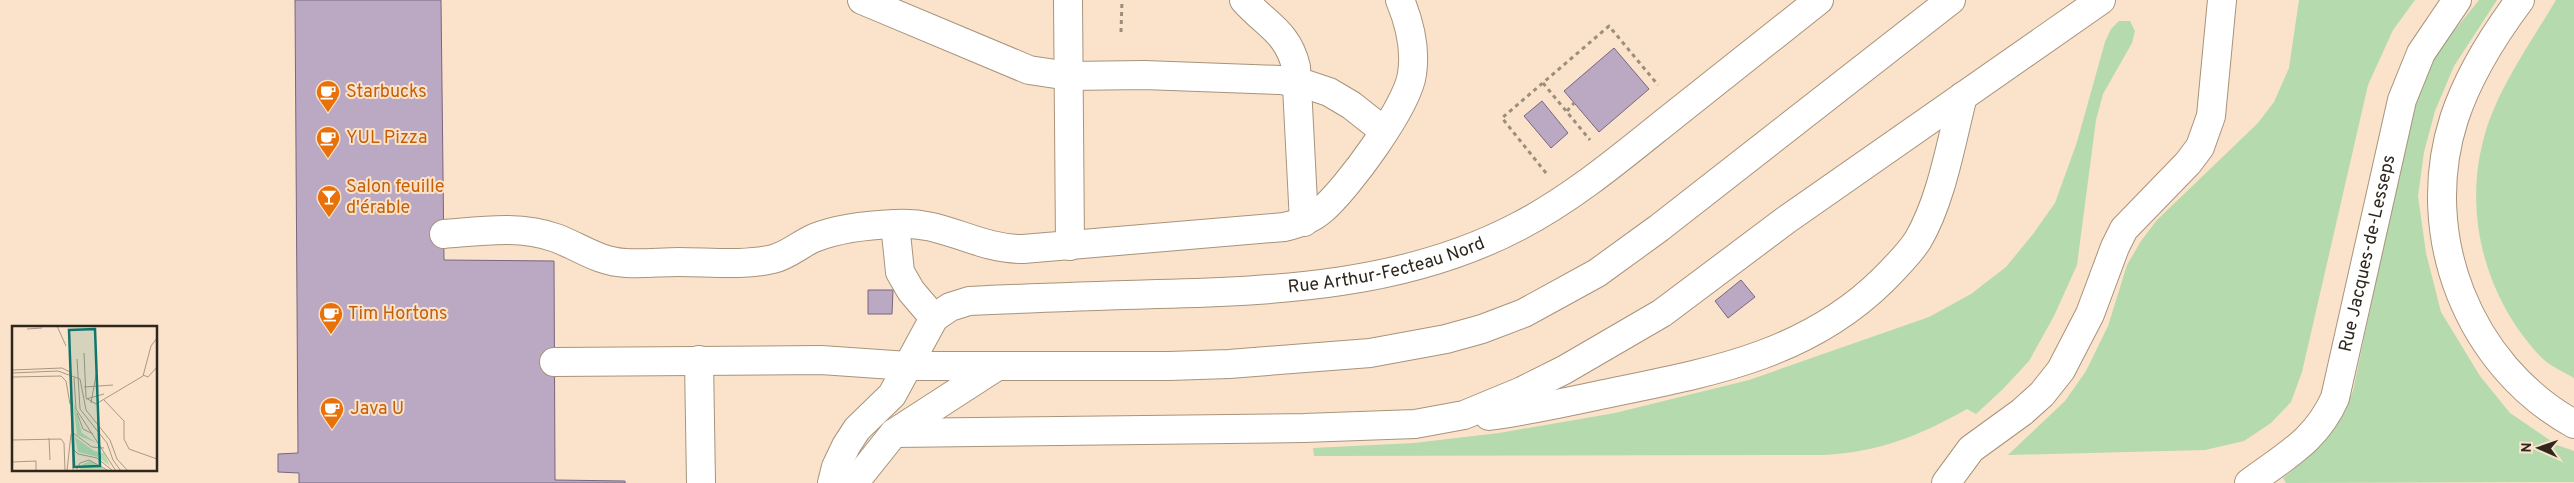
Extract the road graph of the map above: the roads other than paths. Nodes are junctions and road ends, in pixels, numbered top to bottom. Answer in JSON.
{"nodes":[{"id":1,"x":862,"y":0,"type":"edge"},
{"id":2,"x":1068,"y":0,"type":"edge"},
{"id":3,"x":1244,"y":0,"type":"edge"},
{"id":4,"x":1819,"y":0,"type":"edge"},
{"id":5,"x":1951,"y":0,"type":"edge"},
{"id":6,"x":2101,"y":0,"type":"edge"},
{"id":7,"x":2222,"y":0,"type":"edge"},
{"id":8,"x":2457,"y":0,"type":"edge"},
{"id":9,"x":2520,"y":0,"type":"edge"},
{"id":10,"x":1402,"y":6,"type":"edge"},
{"id":11,"x":1069,"y":76,"type":"junction"},
{"id":12,"x":1296,"y":83,"type":"junction"},
{"id":13,"x":1963,"y":96,"type":"junction"},
{"id":14,"x":1384,"y":131,"type":"junction"},
{"id":15,"x":1304,"y":222,"type":"junction"},
{"id":16,"x":894,"y":224,"type":"junction"},
{"id":17,"x":444,"y":234,"type":"dead end"},
{"id":18,"x":1070,"y":246,"type":"junction"},
{"id":19,"x":934,"y":318,"type":"junction"},
{"id":20,"x":700,"y":360,"type":"junction"},
{"id":21,"x":554,"y":362,"type":"dead end"},
{"id":22,"x":908,"y":366,"type":"junction"},
{"id":23,"x":996,"y":367,"type":"junction"},
{"id":24,"x":1415,"y":424,"type":"junction"},
{"id":25,"x":2574,"y":424,"type":"edge"},
{"id":26,"x":894,"y":433,"type":"junction"},
{"id":27,"x":701,"y":483,"type":"edge"},
{"id":28,"x":832,"y":483,"type":"edge"},
{"id":29,"x":854,"y":483,"type":"edge"},
{"id":30,"x":1946,"y":483,"type":"edge"},
{"id":31,"x":2249,"y":483,"type":"edge"}],
"edges":[{"from":1,"to":11,"type":"street"},
{"from":2,"to":11,"type":"street"},
{"from":3,"to":12,"type":"street"},
{"from":4,"to":19,"type":"street","name":"Rue Arthur-Fecteau Nord"},
{"from":5,"to":23,"type":"street"},
{"from":6,"to":13,"type":"street"},
{"from":7,"to":30,"type":"street"},
{"from":8,"to":31,"type":"street","name":"Rue Jacques-de-Lesseps"},
{"from":9,"to":25,"type":"street"},
{"from":10,"to":14,"type":"street"},
{"from":11,"to":12,"type":"street"},
{"from":11,"to":18,"type":"street"},
{"from":12,"to":14,"type":"street"},
{"from":12,"to":15,"type":"street"},
{"from":13,"to":24,"type":"street"},
{"from":13,"to":24,"type":"street"},
{"from":14,"to":15,"type":"street"},
{"from":15,"to":18,"type":"street"},
{"from":16,"to":17,"type":"street"},
{"from":16,"to":18,"type":"street"},
{"from":16,"to":19,"type":"street"},
{"from":19,"to":22,"type":"street"},
{"from":20,"to":21,"type":"street"},
{"from":20,"to":22,"type":"street"},
{"from":20,"to":27,"type":"street"},
{"from":22,"to":23,"type":"street"},
{"from":22,"to":28,"type":"street"},
{"from":23,"to":26,"type":"street"},
{"from":24,"to":26,"type":"street"},
{"from":26,"to":29,"type":"street"}]}
